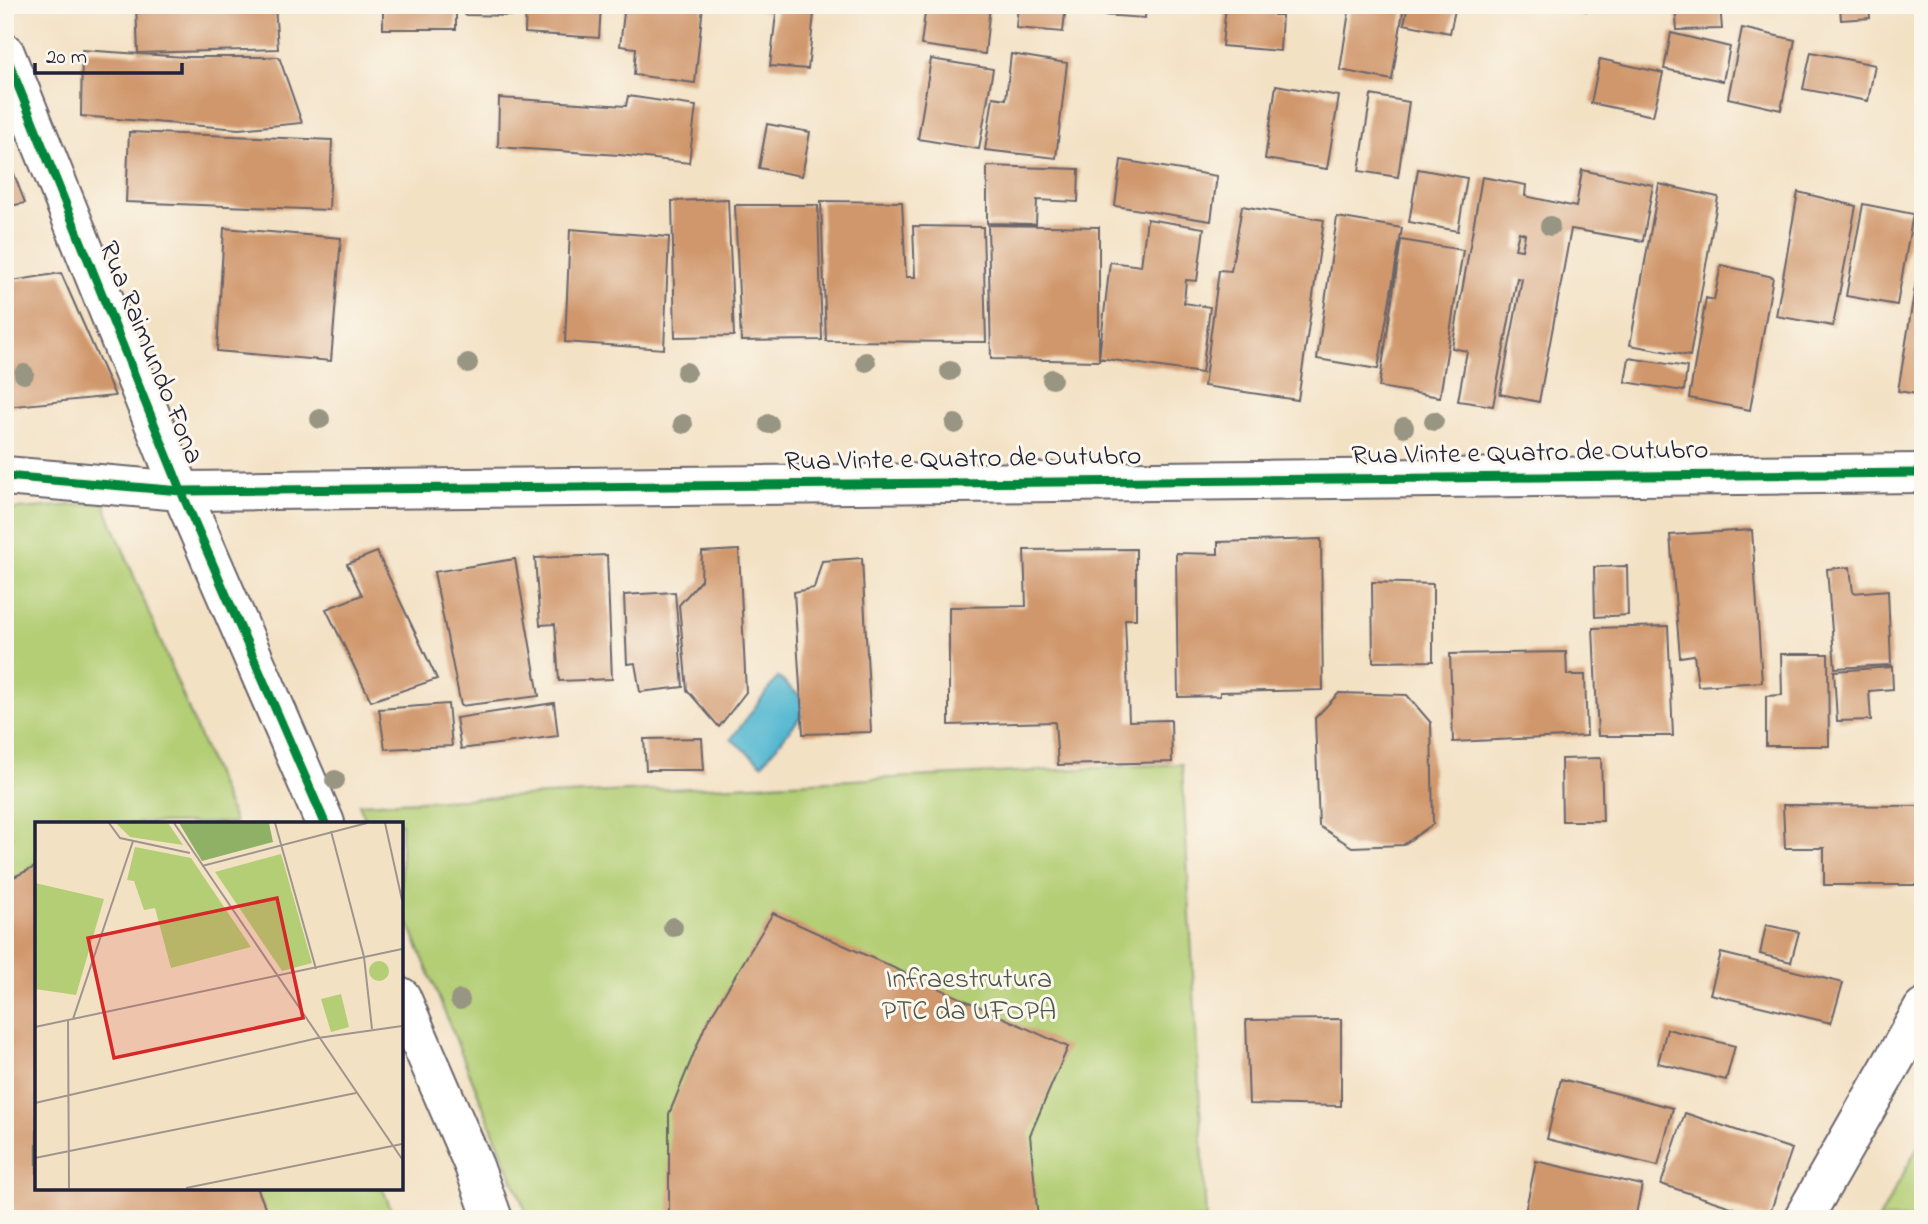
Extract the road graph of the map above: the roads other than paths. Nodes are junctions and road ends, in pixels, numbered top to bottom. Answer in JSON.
{"nodes":[{"id":1,"x":5,"y":53,"type":"edge"},
{"id":2,"x":1923,"y":472,"type":"edge"},
{"id":3,"x":5,"y":476,"type":"edge"},
{"id":4,"x":181,"y":491,"type":"junction"},
{"id":5,"x":325,"y":822,"type":"edge"},
{"id":6,"x":402,"y":1000,"type":"edge"},
{"id":7,"x":1923,"y":1009,"type":"edge"},
{"id":8,"x":493,"y":1219,"type":"edge"},
{"id":9,"x":1803,"y":1219,"type":"edge"}],
"edges":[{"from":1,"to":4,"type":"street","name":"Rua Raimundo Fona"},
{"from":2,"to":4,"type":"street","name":"Rua Vinte e Quatro de Outubro"},
{"from":3,"to":4,"type":"street","name":"Rua Vinte e Quatro de Outubro"},
{"from":4,"to":5,"type":"street","name":"Rua Raimundo Fona"},
{"from":6,"to":8,"type":"street"},
{"from":7,"to":9,"type":"street"}]}
